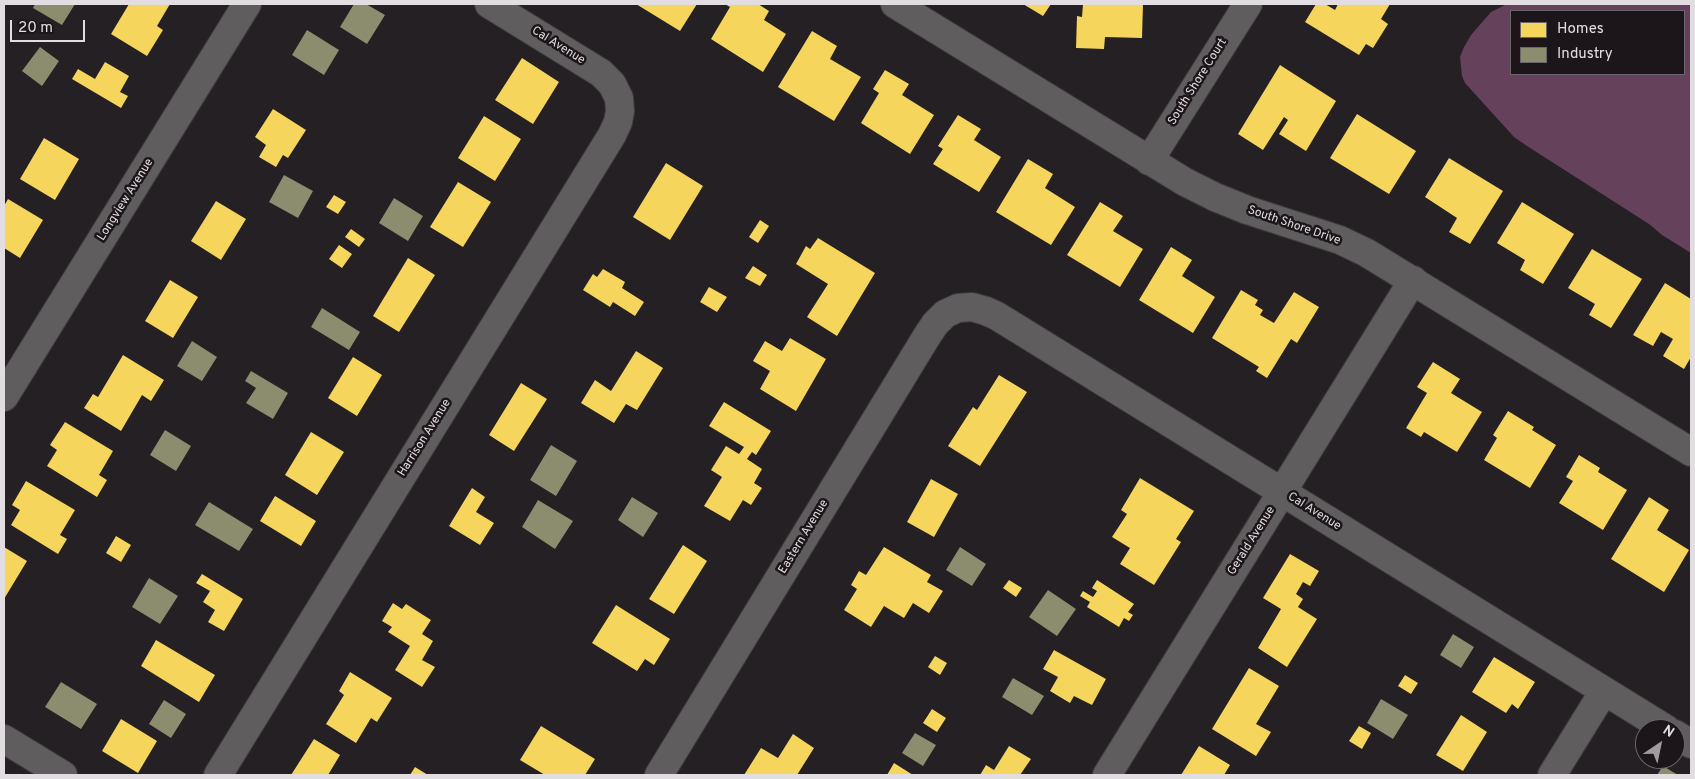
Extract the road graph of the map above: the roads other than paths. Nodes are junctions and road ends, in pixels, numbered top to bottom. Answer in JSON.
{"nodes":[{"id":1,"x":247,"y":4,"type":"edge"},
{"id":2,"x":489,"y":4,"type":"edge"},
{"id":3,"x":895,"y":4,"type":"edge"},
{"id":4,"x":1248,"y":4,"type":"edge"},
{"id":5,"x":619,"y":98,"type":"joint"},
{"id":6,"x":1149,"y":161,"type":"junction"},
{"id":7,"x":1413,"y":280,"type":"junction"},
{"id":8,"x":958,"y":308,"type":"joint"},
{"id":9,"x":4,"y":397,"type":"edge"},
{"id":10,"x":1691,"y":452,"type":"edge"},
{"id":11,"x":1282,"y":493,"type":"junction"},
{"id":12,"x":1604,"y":691,"type":"junction"},
{"id":13,"x":1650,"y":719,"type":"edge"},
{"id":14,"x":4,"y":739,"type":"edge"},
{"id":15,"x":63,"y":775,"type":"edge"},
{"id":16,"x":218,"y":775,"type":"edge"},
{"id":17,"x":659,"y":775,"type":"edge"},
{"id":18,"x":1107,"y":775,"type":"edge"},
{"id":19,"x":1552,"y":775,"type":"edge"}],
"edges":[{"from":1,"to":9,"type":"street","name":"Longview Avenue"},
{"from":2,"to":5,"type":"street","name":"Cal Avenue"},
{"from":3,"to":6,"type":"street","name":"South Shore Drive"},
{"from":4,"to":6,"type":"street","name":"South Shore Court"},
{"from":5,"to":16,"type":"street","name":"Harrison Avenue"},
{"from":6,"to":7,"type":"street","name":"South Shore Drive"},
{"from":7,"to":10,"type":"street","name":"South Shore Drive"},
{"from":7,"to":11,"type":"street","name":"Gerald Avenue"},
{"from":8,"to":11,"type":"street","name":"Cal Avenue"},
{"from":8,"to":17,"type":"street","name":"Eastern Avenue"},
{"from":11,"to":12,"type":"street","name":"Cal Avenue"},
{"from":11,"to":18,"type":"street","name":"Gerald Avenue"},
{"from":12,"to":13,"type":"street","name":"Cal Avenue"},
{"from":12,"to":19,"type":"street"},
{"from":14,"to":15,"type":"street"}]}
